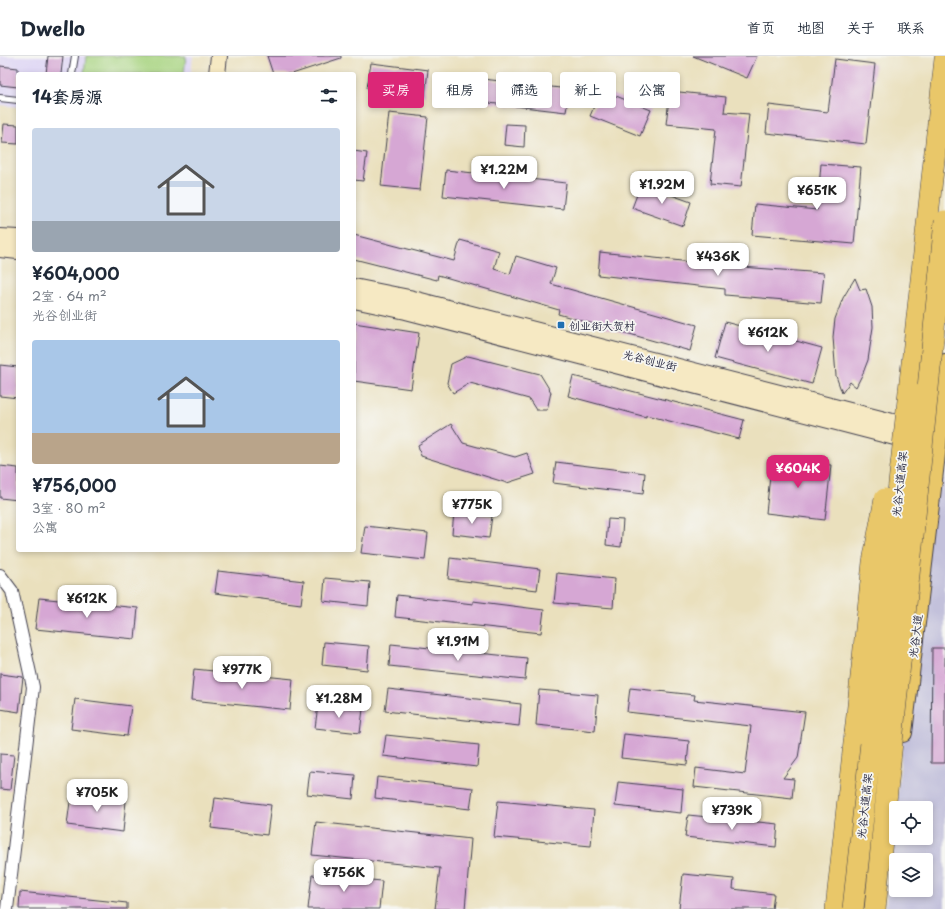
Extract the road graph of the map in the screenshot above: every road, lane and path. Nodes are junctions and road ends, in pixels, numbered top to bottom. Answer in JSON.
{"nodes":[{"id":1,"x":75,"y":56,"type":"edge"},
{"id":2,"x":219,"y":56,"type":"edge"},
{"id":3,"x":941,"y":56,"type":"edge"},
{"id":4,"x":945,"y":59,"type":"edge"},
{"id":5,"x":72,"y":72,"type":"edge"},
{"id":6,"x":217,"y":72,"type":"edge"},
{"id":7,"x":0,"y":98,"type":"edge"},
{"id":8,"x":16,"y":100,"type":"edge"},
{"id":9,"x":945,"y":221,"type":"edge"},
{"id":10,"x":0,"y":236,"type":"edge"},
{"id":11,"x":16,"y":238,"type":"edge"},
{"id":12,"x":0,"y":250,"type":"edge"},
{"id":13,"x":16,"y":251,"type":"edge"},
{"id":14,"x":356,"y":287,"type":"edge"},
{"id":15,"x":356,"y":300,"type":"edge"},
{"id":16,"x":945,"y":363,"type":"edge"},
{"id":17,"x":909,"y":391,"type":"junction"},
{"id":18,"x":906,"y":433,"type":"junction"},
{"id":19,"x":941,"y":441,"type":"edge"},
{"id":20,"x":0,"y":575,"type":"edge"},
{"id":21,"x":7,"y":909,"type":"edge"},
{"id":22,"x":836,"y":909,"type":"edge"},
{"id":23,"x":844,"y":909,"type":"edge"},
{"id":24,"x":853,"y":909,"type":"edge"},
{"id":25,"x":875,"y":909,"type":"edge"},
{"id":26,"x":882,"y":909,"type":"edge"}],
"edges":[{"from":1,"to":5,"type":"lane"},
{"from":2,"to":6,"type":"main road"},
{"from":3,"to":18,"type":"main road"},
{"from":4,"to":17,"type":"highway","name":"光谷大道高架"},
{"from":7,"to":8,"type":"lane"},
{"from":9,"to":25,"type":"highway","name":"光谷大道高架","bridge":true},
{"from":10,"to":11,"type":"main road"},
{"from":12,"to":13,"type":"main road"},
{"from":14,"to":18,"type":"main road","name":"光谷创业街"},
{"from":15,"to":18,"type":"main road","name":"光谷创业街"},
{"from":16,"to":19,"type":"main road","name":"光谷大道"},
{"from":17,"to":22,"type":"highway","bridge":true},
{"from":17,"to":24,"type":"highway","name":"光谷大道高架","bridge":true},
{"from":18,"to":19,"type":"main road","name":"光谷创业街"},
{"from":18,"to":23,"type":"main road"},
{"from":19,"to":26,"type":"main road","name":"光谷大道"},
{"from":20,"to":21,"type":"street"}]}
